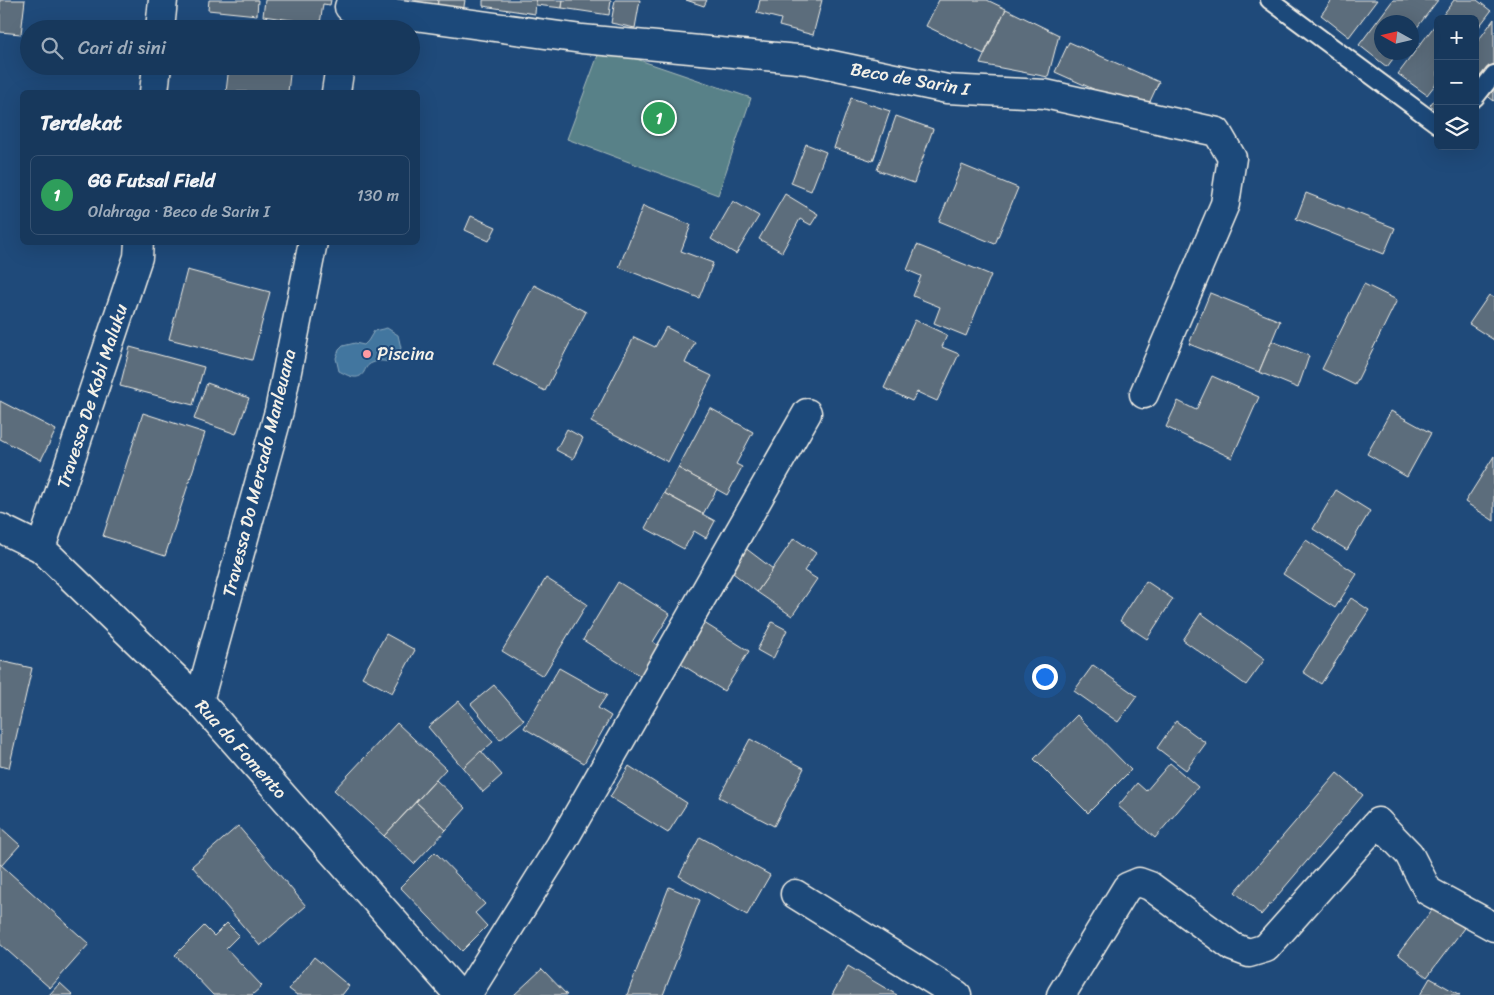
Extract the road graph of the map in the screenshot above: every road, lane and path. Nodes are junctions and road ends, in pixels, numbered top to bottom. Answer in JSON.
{"nodes":[{"id":1,"x":163,"y":0,"type":"edge"},
{"id":2,"x":1269,"y":0,"type":"edge"},
{"id":3,"x":349,"y":12,"type":"edge"},
{"id":4,"x":161,"y":20,"type":"edge"},
{"id":5,"x":416,"y":20,"type":"edge"},
{"id":6,"x":420,"y":21,"type":"edge"},
{"id":7,"x":1494,"y":74,"type":"edge"},
{"id":8,"x":156,"y":75,"type":"edge"},
{"id":9,"x":339,"y":75,"type":"edge"},
{"id":10,"x":154,"y":90,"type":"edge"},
{"id":11,"x":336,"y":90,"type":"edge"},
{"id":12,"x":1479,"y":93,"type":"edge"},
{"id":13,"x":1434,"y":122,"type":"edge"},
{"id":14,"x":139,"y":245,"type":"edge"},
{"id":15,"x":312,"y":245,"type":"edge"},
{"id":16,"x":1144,"y":394,"type":"dead end"},
{"id":17,"x":807,"y":413,"type":"dead end"},
{"id":18,"x":0,"y":528,"type":"edge"},
{"id":19,"x":41,"y":548,"type":"junction"},
{"id":20,"x":199,"y":701,"type":"junction"},
{"id":21,"x":795,"y":894,"type":"dead end"},
{"id":22,"x":1494,"y":927,"type":"edge"},
{"id":23,"x":459,"y":995,"type":"edge"},
{"id":24,"x":467,"y":995,"type":"edge"},
{"id":25,"x":957,"y":995,"type":"edge"},
{"id":26,"x":1061,"y":995,"type":"edge"}],
"edges":[{"from":1,"to":4,"type":"street"},
{"from":2,"to":13,"type":"lane"},
{"from":3,"to":5,"type":"street","name":"Beco de Sarin I"},
{"from":6,"to":16,"type":"street","name":"Beco de Sarin I"},
{"from":7,"to":12,"type":"lane"},
{"from":8,"to":10,"type":"street"},
{"from":9,"to":11,"type":"street"},
{"from":14,"to":19,"type":"street","name":"Travessa De Kobi Maluku"},
{"from":15,"to":20,"type":"street","name":"Travessa Do Mercado Manleuana"},
{"from":17,"to":24,"type":"street"},
{"from":18,"to":19,"type":"street","name":"Rua do Fomento"},
{"from":19,"to":20,"type":"street","name":"Rua do Fomento"},
{"from":20,"to":23,"type":"street","name":"Rua do Fomento"},
{"from":21,"to":25,"type":"street"},
{"from":22,"to":26,"type":"street"}]}
